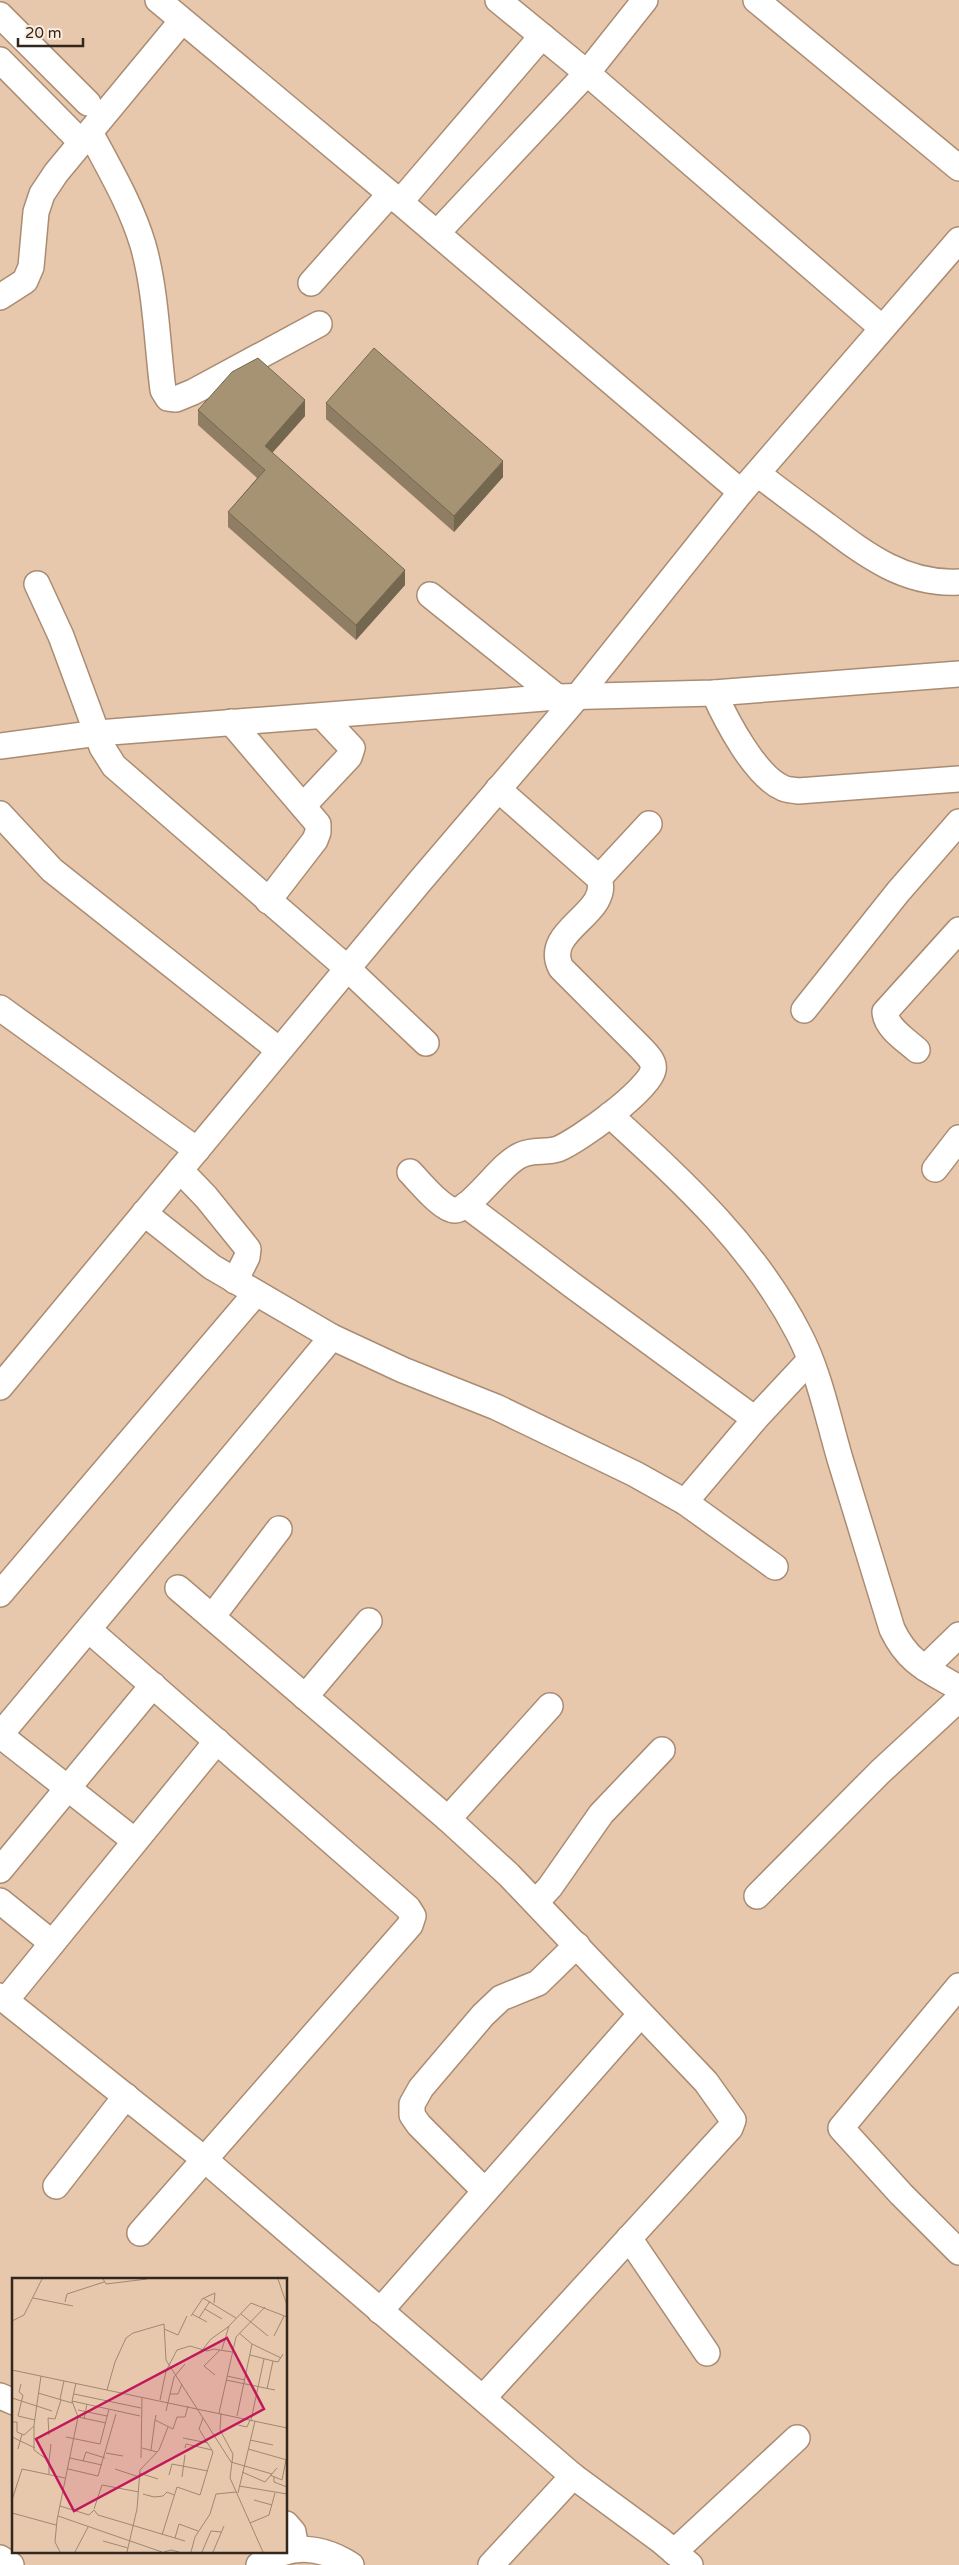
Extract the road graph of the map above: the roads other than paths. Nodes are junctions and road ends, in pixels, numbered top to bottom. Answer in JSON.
{"nodes":[{"id":1,"x":158,"y":0,"type":"edge"},
{"id":2,"x":498,"y":0,"type":"edge"},
{"id":3,"x":645,"y":0,"type":"edge"},
{"id":4,"x":756,"y":0,"type":"edge"},
{"id":5,"x":0,"y":15,"type":"edge"},
{"id":6,"x":181,"y":22,"type":"junction"},
{"id":7,"x":542,"y":36,"type":"junction"},
{"id":8,"x":0,"y":60,"type":"edge"},
{"id":9,"x":587,"y":73,"type":"junction"},
{"id":10,"x":88,"y":103,"type":"dead end"},
{"id":11,"x":86,"y":138,"type":"junction"},
{"id":12,"x":959,"y":168,"type":"edge"},
{"id":13,"x":395,"y":198,"type":"junction"},
{"id":14,"x":437,"y":234,"type":"junction"},
{"id":15,"x":959,"y":240,"type":"edge"},
{"id":16,"x":311,"y":283,"type":"dead end"},
{"id":17,"x":0,"y":297,"type":"edge"},
{"id":18,"x":319,"y":324,"type":"dead end"},
{"id":19,"x":882,"y":328,"type":"junction"},
{"id":20,"x":758,"y":474,"type":"junction"},
{"id":21,"x":741,"y":492,"type":"junction"},
{"id":22,"x":959,"y":582,"type":"edge"},
{"id":23,"x":37,"y":584,"type":"dead end"},
{"id":24,"x":430,"y":595,"type":"dead end"},
{"id":25,"x":959,"y":674,"type":"edge"},
{"id":26,"x":714,"y":693,"type":"junction"},
{"id":27,"x":567,"y":696,"type":"junction"},
{"id":28,"x":322,"y":716,"type":"junction"},
{"id":29,"x":231,"y":722,"type":"junction"},
{"id":30,"x":98,"y":733,"type":"junction"},
{"id":31,"x":0,"y":746,"type":"edge"},
{"id":32,"x":959,"y":779,"type":"edge"},
{"id":33,"x":498,"y":789,"type":"junction"},
{"id":34,"x":303,"y":806,"type":"junction"},
{"id":35,"x":0,"y":814,"type":"edge"},
{"id":36,"x":959,"y":822,"type":"edge"},
{"id":37,"x":648,"y":824,"type":"dead end"},
{"id":38,"x":599,"y":878,"type":"junction"},
{"id":39,"x":268,"y":901,"type":"junction"},
{"id":40,"x":959,"y":930,"type":"edge"},
{"id":41,"x":347,"y":968,"type":"junction"},
{"id":42,"x":0,"y":1008,"type":"edge"},
{"id":43,"x":804,"y":1010,"type":"dead end"},
{"id":44,"x":426,"y":1043,"type":"dead end"},
{"id":45,"x":279,"y":1050,"type":"junction"},
{"id":46,"x":918,"y":1050,"type":"dead end"},
{"id":47,"x":610,"y":1115,"type":"junction"},
{"id":48,"x":959,"y":1138,"type":"edge"},
{"id":49,"x":197,"y":1150,"type":"junction"},
{"id":50,"x":935,"y":1169,"type":"dead end"},
{"id":51,"x":180,"y":1170,"type":"junction"},
{"id":52,"x":410,"y":1172,"type":"dead end"},
{"id":53,"x":466,"y":1205,"type":"junction"},
{"id":54,"x":144,"y":1213,"type":"junction"},
{"id":55,"x":235,"y":1281,"type":"junction"},
{"id":56,"x":256,"y":1293,"type":"junction"},
{"id":57,"x":332,"y":1337,"type":"junction"},
{"id":58,"x":810,"y":1360,"type":"junction"},
{"id":59,"x":0,"y":1387,"type":"edge"},
{"id":60,"x":755,"y":1419,"type":"junction"},
{"id":61,"x":685,"y":1502,"type":"junction"},
{"id":62,"x":279,"y":1529,"type":"dead end"},
{"id":63,"x":775,"y":1567,"type":"dead end"},
{"id":64,"x":178,"y":1588,"type":"dead end"},
{"id":65,"x":0,"y":1594,"type":"edge"},
{"id":66,"x":212,"y":1617,"type":"junction"},
{"id":67,"x":370,"y":1621,"type":"dead end"},
{"id":68,"x":89,"y":1630,"type":"junction"},
{"id":69,"x":959,"y":1635,"type":"edge"},
{"id":70,"x":925,"y":1668,"type":"junction"},
{"id":71,"x":153,"y":1685,"type":"junction"},
{"id":72,"x":959,"y":1688,"type":"edge"},
{"id":73,"x":305,"y":1697,"type":"junction"},
{"id":74,"x":959,"y":1699,"type":"edge"},
{"id":75,"x":550,"y":1706,"type":"dead end"},
{"id":76,"x":0,"y":1735,"type":"edge"},
{"id":77,"x":218,"y":1741,"type":"junction"},
{"id":78,"x":662,"y":1750,"type":"dead end"},
{"id":79,"x":66,"y":1787,"type":"junction"},
{"id":80,"x":448,"y":1819,"type":"junction"},
{"id":81,"x":135,"y":1841,"type":"junction"},
{"id":82,"x":0,"y":1870,"type":"edge"},
{"id":83,"x":757,"y":1896,"type":"dead end"},
{"id":84,"x":0,"y":1902,"type":"edge"},
{"id":85,"x":536,"y":1902,"type":"junction"},
{"id":86,"x":52,"y":1943,"type":"junction"},
{"id":87,"x":577,"y":1945,"type":"junction"},
{"id":88,"x":959,"y":1986,"type":"edge"},
{"id":89,"x":3,"y":1998,"type":"edge"},
{"id":90,"x":640,"y":2015,"type":"junction"},
{"id":91,"x":126,"y":2096,"type":"junction"},
{"id":92,"x":204,"y":2159,"type":"junction"},
{"id":93,"x":56,"y":2186,"type":"dead end"},
{"id":94,"x":485,"y":2191,"type":"junction"},
{"id":95,"x":140,"y":2233,"type":"dead end"},
{"id":96,"x":629,"y":2238,"type":"junction"},
{"id":97,"x":959,"y":2252,"type":"edge"},
{"id":98,"x":380,"y":2310,"type":"junction"},
{"id":99,"x":708,"y":2353,"type":"dead end"},
{"id":100,"x":0,"y":2396,"type":"edge"},
{"id":101,"x":484,"y":2397,"type":"junction"},
{"id":102,"x":12,"y":2401,"type":"edge"},
{"id":103,"x":797,"y":2438,"type":"dead end"},
{"id":104,"x":573,"y":2476,"type":"junction"},
{"id":105,"x":288,"y":2526,"type":"edge"},
{"id":106,"x":296,"y":2548,"type":"junction"},
{"id":107,"x":288,"y":2551,"type":"edge"},
{"id":108,"x":285,"y":2552,"type":"edge"},
{"id":109,"x":0,"y":2558,"type":"edge"},
{"id":110,"x":682,"y":2558,"type":"edge"},
{"id":111,"x":11,"y":2565,"type":"edge"},
{"id":112,"x":259,"y":2565,"type":"edge"},
{"id":113,"x":351,"y":2565,"type":"edge"},
{"id":114,"x":491,"y":2565,"type":"edge"}],
"edges":[{"from":1,"to":6,"type":"street"},
{"from":2,"to":7,"type":"street"},
{"from":3,"to":9,"type":"street"},
{"from":4,"to":12,"type":"street"},
{"from":5,"to":10,"type":"street"},
{"from":6,"to":11,"type":"street"},
{"from":6,"to":13,"type":"street"},
{"from":7,"to":9,"type":"street"},
{"from":7,"to":13,"type":"street"},
{"from":8,"to":11,"type":"street"},
{"from":9,"to":14,"type":"street"},
{"from":9,"to":19,"type":"street"},
{"from":11,"to":17,"type":"street"},
{"from":11,"to":18,"type":"street"},
{"from":13,"to":14,"type":"street"},
{"from":13,"to":16,"type":"street"},
{"from":14,"to":21,"type":"street"},
{"from":15,"to":19,"type":"street"},
{"from":19,"to":20,"type":"street"},
{"from":20,"to":21,"type":"street"},
{"from":20,"to":22,"type":"street"},
{"from":21,"to":27,"type":"street"},
{"from":23,"to":30,"type":"street"},
{"from":24,"to":27,"type":"street"},
{"from":25,"to":26,"type":"street"},
{"from":26,"to":27,"type":"street"},
{"from":26,"to":32,"type":"street"},
{"from":27,"to":28,"type":"street"},
{"from":27,"to":33,"type":"street"},
{"from":28,"to":29,"type":"street"},
{"from":28,"to":34,"type":"street"},
{"from":29,"to":30,"type":"street"},
{"from":29,"to":34,"type":"street"},
{"from":30,"to":31,"type":"street"},
{"from":30,"to":39,"type":"street"},
{"from":33,"to":38,"type":"street"},
{"from":33,"to":41,"type":"street"},
{"from":34,"to":39,"type":"street"},
{"from":35,"to":45,"type":"street"},
{"from":36,"to":43,"type":"street"},
{"from":37,"to":38,"type":"street"},
{"from":38,"to":47,"type":"street"},
{"from":39,"to":41,"type":"street"},
{"from":40,"to":46,"type":"street"},
{"from":41,"to":44,"type":"street"},
{"from":41,"to":45,"type":"street"},
{"from":42,"to":49,"type":"street"},
{"from":45,"to":49,"type":"street"},
{"from":47,"to":53,"type":"street"},
{"from":47,"to":58,"type":"street"},
{"from":48,"to":50,"type":"street"},
{"from":49,"to":51,"type":"street"},
{"from":51,"to":54,"type":"street"},
{"from":51,"to":55,"type":"street"},
{"from":52,"to":53,"type":"street"},
{"from":53,"to":60,"type":"street"},
{"from":54,"to":55,"type":"street"},
{"from":54,"to":59,"type":"street"},
{"from":55,"to":56,"type":"street"},
{"from":56,"to":57,"type":"street"},
{"from":56,"to":65,"type":"street"},
{"from":57,"to":61,"type":"street"},
{"from":57,"to":68,"type":"street"},
{"from":58,"to":60,"type":"street"},
{"from":58,"to":70,"type":"street"},
{"from":60,"to":61,"type":"street"},
{"from":61,"to":63,"type":"street"},
{"from":62,"to":66,"type":"street"},
{"from":64,"to":66,"type":"street"},
{"from":66,"to":73,"type":"street"},
{"from":67,"to":73,"type":"street"},
{"from":68,"to":71,"type":"street"},
{"from":68,"to":76,"type":"street"},
{"from":69,"to":70,"type":"street"},
{"from":70,"to":72,"type":"street"},
{"from":71,"to":77,"type":"street"},
{"from":71,"to":79,"type":"street"},
{"from":73,"to":80,"type":"street"},
{"from":74,"to":83,"type":"street"},
{"from":75,"to":80,"type":"street"},
{"from":76,"to":79,"type":"street"},
{"from":77,"to":81,"type":"street"},
{"from":77,"to":92,"type":"street"},
{"from":78,"to":85,"type":"street"},
{"from":79,"to":81,"type":"street"},
{"from":79,"to":82,"type":"street"},
{"from":80,"to":85,"type":"street"},
{"from":81,"to":86,"type":"street"},
{"from":84,"to":86,"type":"street"},
{"from":85,"to":87,"type":"street"},
{"from":86,"to":89,"type":"street"},
{"from":87,"to":90,"type":"street"},
{"from":87,"to":94,"type":"street"},
{"from":88,"to":97,"type":"street"},
{"from":89,"to":91,"type":"street"},
{"from":90,"to":94,"type":"street"},
{"from":90,"to":96,"type":"street"},
{"from":91,"to":92,"type":"street"},
{"from":91,"to":93,"type":"street"},
{"from":92,"to":95,"type":"street"},
{"from":92,"to":98,"type":"street"},
{"from":94,"to":98,"type":"street"},
{"from":96,"to":99,"type":"street"},
{"from":96,"to":101,"type":"street"},
{"from":98,"to":101,"type":"street"},
{"from":100,"to":102,"type":"street"},
{"from":101,"to":104,"type":"street"},
{"from":103,"to":110,"type":"street"},
{"from":104,"to":110,"type":"street"},
{"from":104,"to":114,"type":"street"},
{"from":105,"to":106,"type":"street"},
{"from":106,"to":107,"type":"street"},
{"from":106,"to":113,"type":"street"},
{"from":108,"to":112,"type":"street"},
{"from":109,"to":111,"type":"street"}]}
